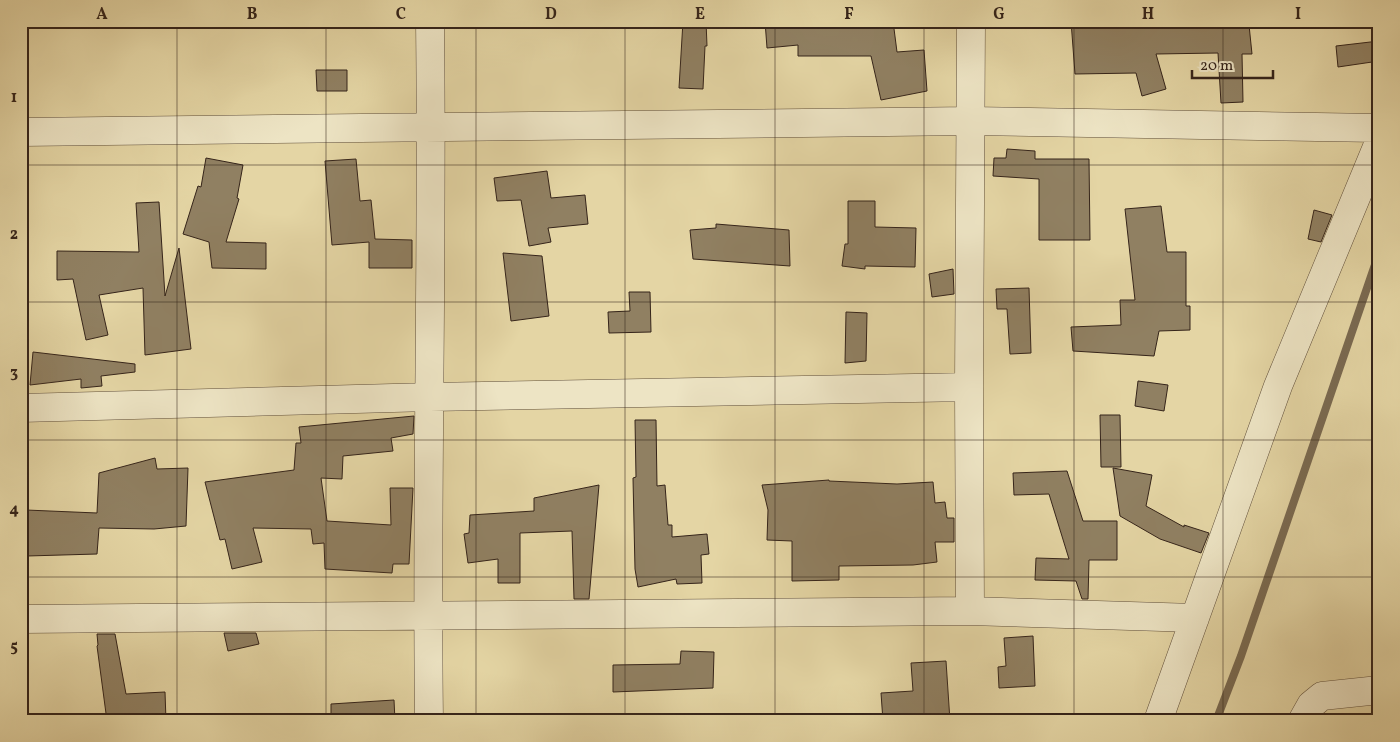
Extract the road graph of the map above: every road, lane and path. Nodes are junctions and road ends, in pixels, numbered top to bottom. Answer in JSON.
{"nodes":[{"id":1,"x":430,"y":21,"type":"edge"},
{"id":2,"x":971,"y":21,"type":"edge"},
{"id":3,"x":971,"y":121,"type":"junction"},
{"id":4,"x":432,"y":127,"type":"junction"},
{"id":5,"x":1379,"y":128,"type":"edge"},
{"id":6,"x":21,"y":132,"type":"edge"},
{"id":7,"x":1379,"y":142,"type":"edge"},
{"id":8,"x":969,"y":387,"type":"junction"},
{"id":9,"x":430,"y":397,"type":"junction"},
{"id":10,"x":21,"y":408,"type":"edge"},
{"id":11,"x":970,"y":611,"type":"junction"},
{"id":12,"x":428,"y":615,"type":"junction"},
{"id":13,"x":1195,"y":618,"type":"junction"},
{"id":14,"x":21,"y":619,"type":"edge"},
{"id":15,"x":1379,"y":690,"type":"edge"},
{"id":16,"x":429,"y":721,"type":"edge"},
{"id":17,"x":1158,"y":721,"type":"edge"},
{"id":18,"x":1302,"y":721,"type":"edge"}],
"edges":[{"from":1,"to":4,"type":"street"},
{"from":2,"to":3,"type":"street"},
{"from":3,"to":4,"type":"street"},
{"from":3,"to":5,"type":"street"},
{"from":3,"to":8,"type":"street"},
{"from":4,"to":6,"type":"street"},
{"from":4,"to":9,"type":"street"},
{"from":7,"to":13,"type":"street"},
{"from":8,"to":9,"type":"street"},
{"from":8,"to":11,"type":"street"},
{"from":9,"to":10,"type":"street"},
{"from":9,"to":12,"type":"street"},
{"from":11,"to":12,"type":"street"},
{"from":11,"to":13,"type":"street"},
{"from":12,"to":14,"type":"street"},
{"from":12,"to":16,"type":"street"},
{"from":13,"to":17,"type":"street"},
{"from":15,"to":18,"type":"street"}]}
